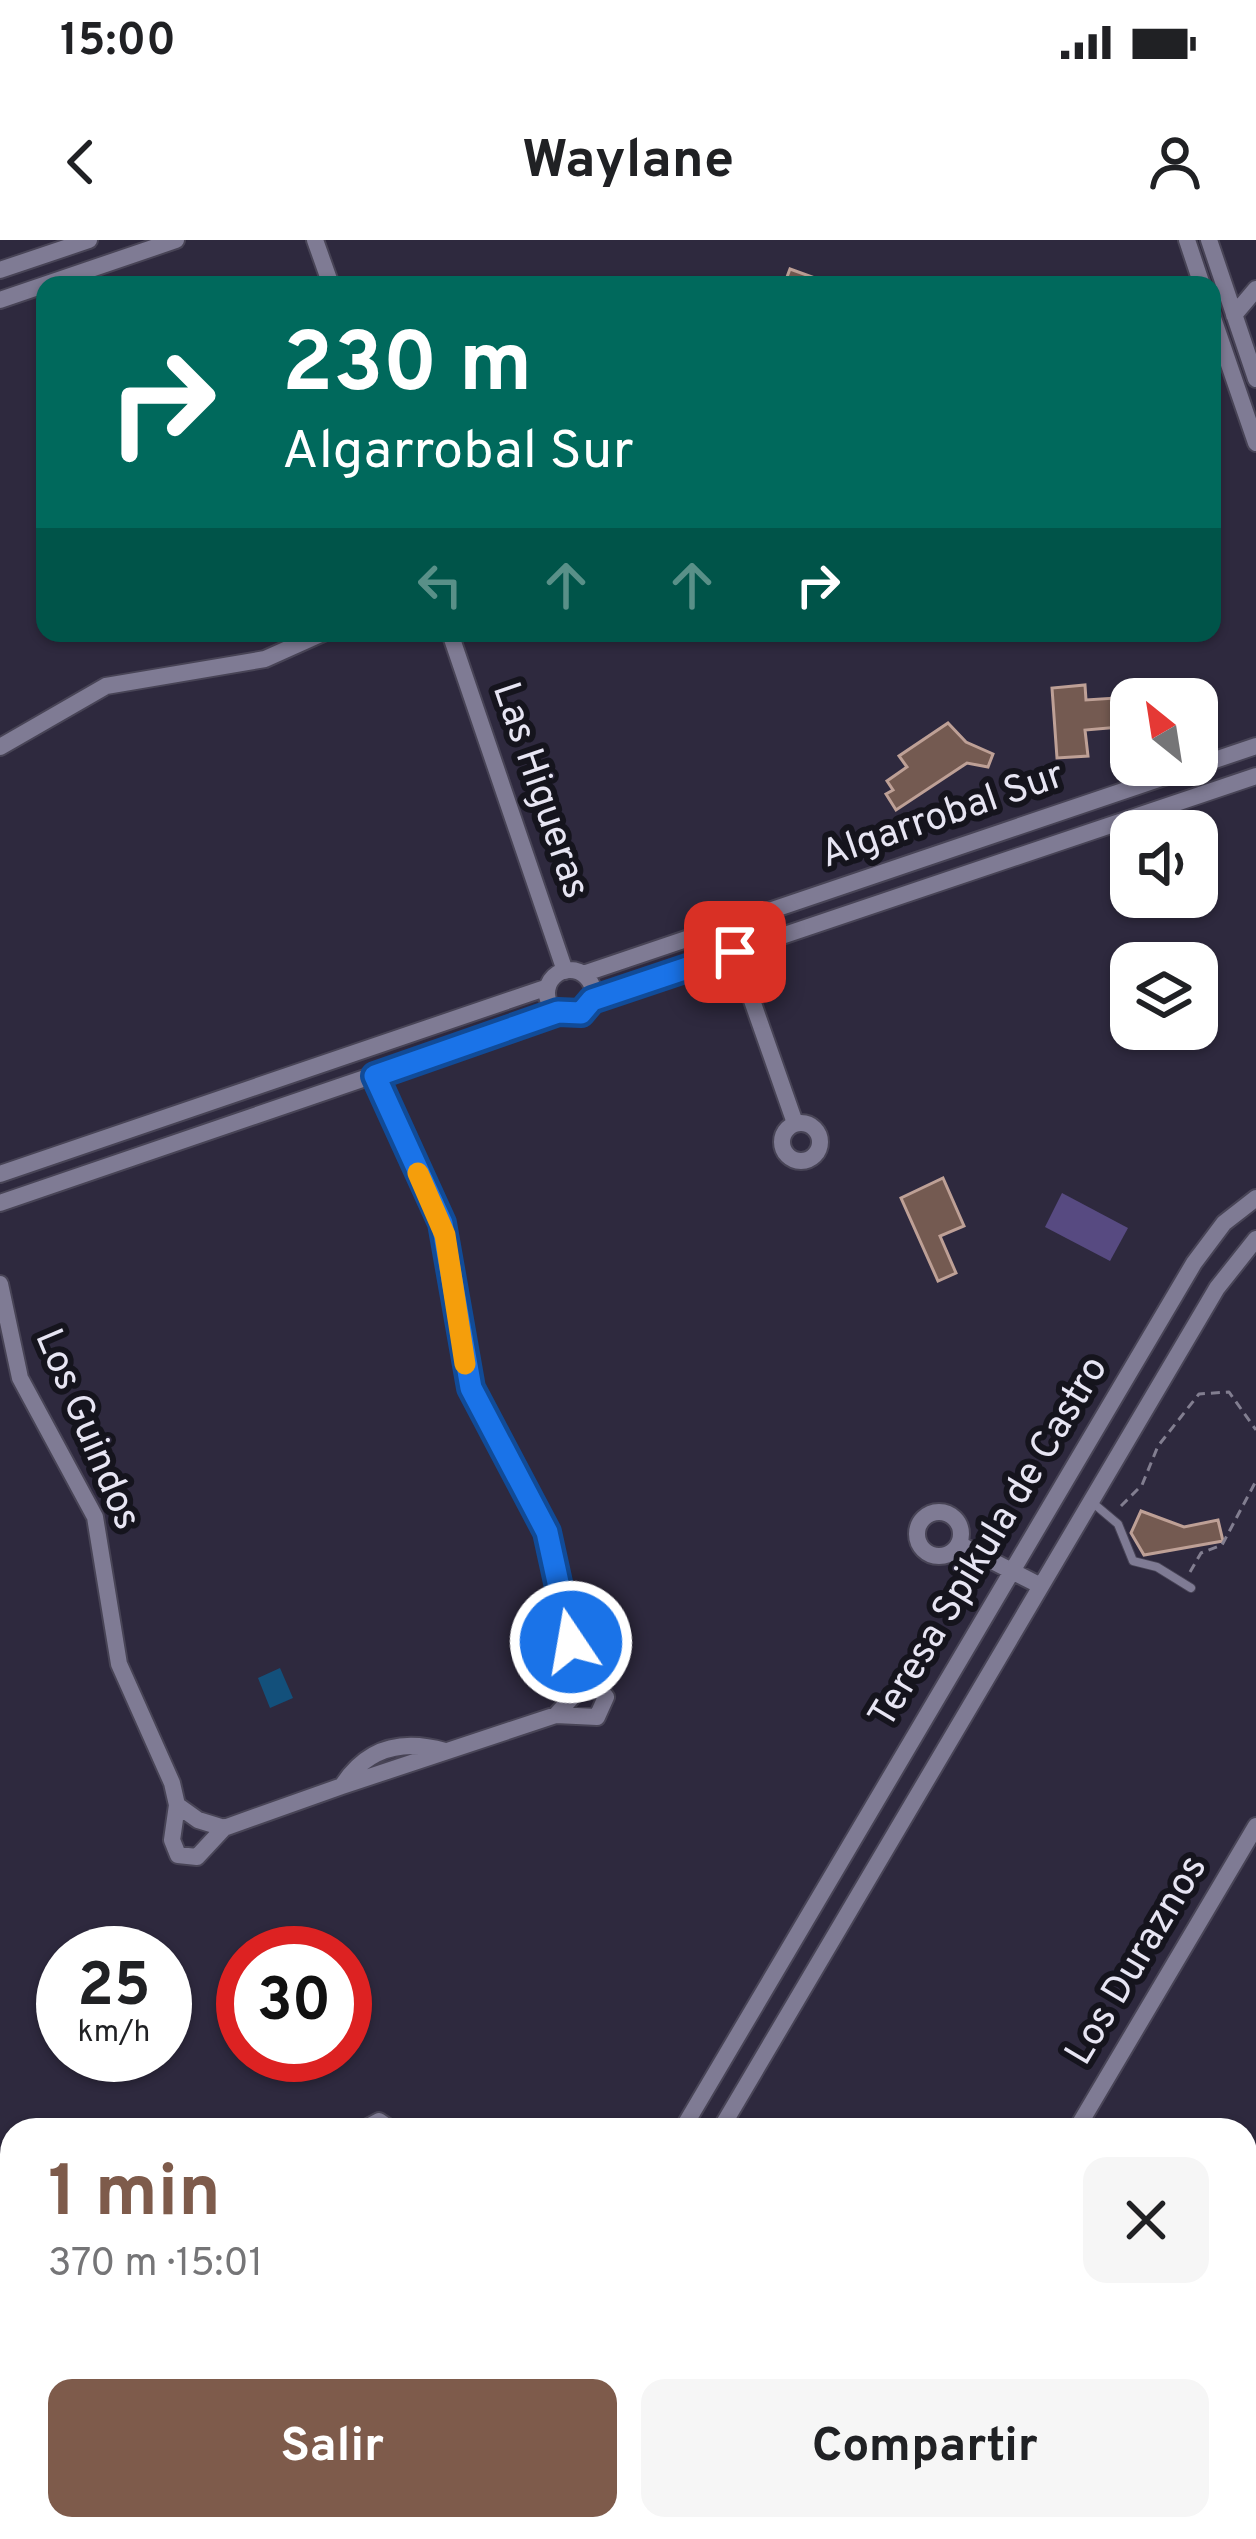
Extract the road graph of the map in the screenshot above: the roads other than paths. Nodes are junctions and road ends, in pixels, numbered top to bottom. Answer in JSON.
{"nodes":[{"id":1,"x":89,"y":240,"type":"edge"},
{"id":2,"x":176,"y":240,"type":"edge"},
{"id":3,"x":315,"y":240,"type":"edge"},
{"id":4,"x":1187,"y":240,"type":"edge"},
{"id":5,"x":1209,"y":240,"type":"edge"},
{"id":6,"x":0,"y":270,"type":"edge"},
{"id":7,"x":70,"y":276,"type":"edge"},
{"id":8,"x":328,"y":276,"type":"edge"},
{"id":9,"x":1199,"y":276,"type":"edge"},
{"id":10,"x":36,"y":288,"type":"edge"},
{"id":11,"x":1256,"y":289,"type":"edge"},
{"id":12,"x":0,"y":300,"type":"edge"},
{"id":13,"x":1234,"y":315,"type":"junction"},
{"id":14,"x":1221,"y":318,"type":"edge"},
{"id":15,"x":1256,"y":322,"type":"edge"},
{"id":16,"x":1221,"y":343,"type":"edge"},
{"id":17,"x":1256,"y":379,"type":"edge"},
{"id":18,"x":1256,"y":443,"type":"edge"},
{"id":19,"x":303,"y":642,"type":"edge"},
{"id":20,"x":453,"y":642,"type":"edge"},
{"id":21,"x":1256,"y":746,"type":"edge"},
{"id":22,"x":0,"y":747,"type":"edge"},
{"id":23,"x":1256,"y":776,"type":"edge"},
{"id":24,"x":735,"y":952,"type":"junction"},
{"id":25,"x":574,"y":972,"type":"junction"},
{"id":26,"x":548,"y":987,"type":"junction"},
{"id":27,"x":592,"y":1000,"type":"junction"},
{"id":28,"x":558,"y":1012,"type":"junction"},
{"id":29,"x":375,"y":1076,"type":"junction"},
{"id":30,"x":795,"y":1124,"type":"dead end"},
{"id":31,"x":0,"y":1174,"type":"edge"},
{"id":32,"x":1256,"y":1198,"type":"edge"},
{"id":33,"x":0,"y":1203,"type":"edge"},
{"id":34,"x":1256,"y":1239,"type":"edge"},
{"id":35,"x":0,"y":1285,"type":"edge"},
{"id":36,"x":1091,"y":1502,"type":"junction"},
{"id":37,"x":958,"y":1544,"type":"dead end"},
{"id":38,"x":1011,"y":1570,"type":"junction"},
{"id":39,"x":1041,"y":1586,"type":"junction"},
{"id":40,"x":1187,"y":1586,"type":"road end"},
{"id":41,"x":581,"y":1671,"type":"junction"},
{"id":42,"x":556,"y":1715,"type":"junction"},
{"id":43,"x":176,"y":1805,"type":"junction"},
{"id":44,"x":1256,"y":1826,"type":"edge"},
{"id":45,"x":224,"y":1828,"type":"junction"},
{"id":46,"x":797,"y":1936,"type":"junction"},
{"id":47,"x":824,"y":1953,"type":"junction"},
{"id":48,"x":689,"y":2118,"type":"edge"},
{"id":49,"x":727,"y":2118,"type":"edge"},
{"id":50,"x":1083,"y":2118,"type":"edge"}],
"edges":[{"from":1,"to":6,"type":"street"},
{"from":2,"to":7,"type":"street"},
{"from":3,"to":8,"type":"street"},
{"from":4,"to":9,"type":"street"},
{"from":5,"to":13,"type":"street"},
{"from":10,"to":12,"type":"street"},
{"from":11,"to":13,"type":"street"},
{"from":13,"to":14,"type":"street"},
{"from":13,"to":15,"type":"street"},
{"from":13,"to":17,"type":"street"},
{"from":16,"to":18,"type":"street"},
{"from":19,"to":22,"type":"street"},
{"from":20,"to":25,"type":"street","name":"Las Higueras"},
{"from":21,"to":25,"type":"street","name":"Algarrobal Sur"},
{"from":23,"to":24,"type":"street","name":"Algarrobal Sur"},
{"from":24,"to":27,"type":"street","name":"Algarrobal Sur"},
{"from":24,"to":30,"type":"street"},
{"from":25,"to":26,"type":"street"},
{"from":25,"to":27,"type":"street"},
{"from":26,"to":28,"type":"street"},
{"from":26,"to":31,"type":"street"},
{"from":27,"to":28,"type":"street"},
{"from":28,"to":29,"type":"street"},
{"from":29,"to":33,"type":"street"},
{"from":29,"to":41,"type":"street","name":"Los Guindos"},
{"from":32,"to":38,"type":"street","name":"Teresa Spikula de Castro"},
{"from":34,"to":36,"type":"street","name":"Teresa Spikula de Castro"},
{"from":35,"to":43,"type":"street","name":"Los Guindos"},
{"from":36,"to":39,"type":"street","name":"Teresa Spikula de Castro"},
{"from":36,"to":40,"type":"lane"},
{"from":37,"to":38,"type":"street"},
{"from":38,"to":39,"type":"street"},
{"from":38,"to":46,"type":"street","name":"Teresa Spikula de Castro"},
{"from":39,"to":47,"type":"street","name":"Teresa Spikula de Castro"},
{"from":41,"to":42,"type":"street"},
{"from":41,"to":42,"type":"street","name":"Los Guindos"},
{"from":42,"to":45,"type":"street","name":"Los Guindos"},
{"from":43,"to":45,"type":"street"},
{"from":43,"to":45,"type":"street","name":"Los Guindos"},
{"from":44,"to":50,"type":"street","name":"Los Duraznos"},
{"from":46,"to":47,"type":"street"},
{"from":46,"to":48,"type":"street","name":"Teresa Spikula de Castro"},
{"from":47,"to":49,"type":"street","name":"Teresa Spikula de Castro"}]}
